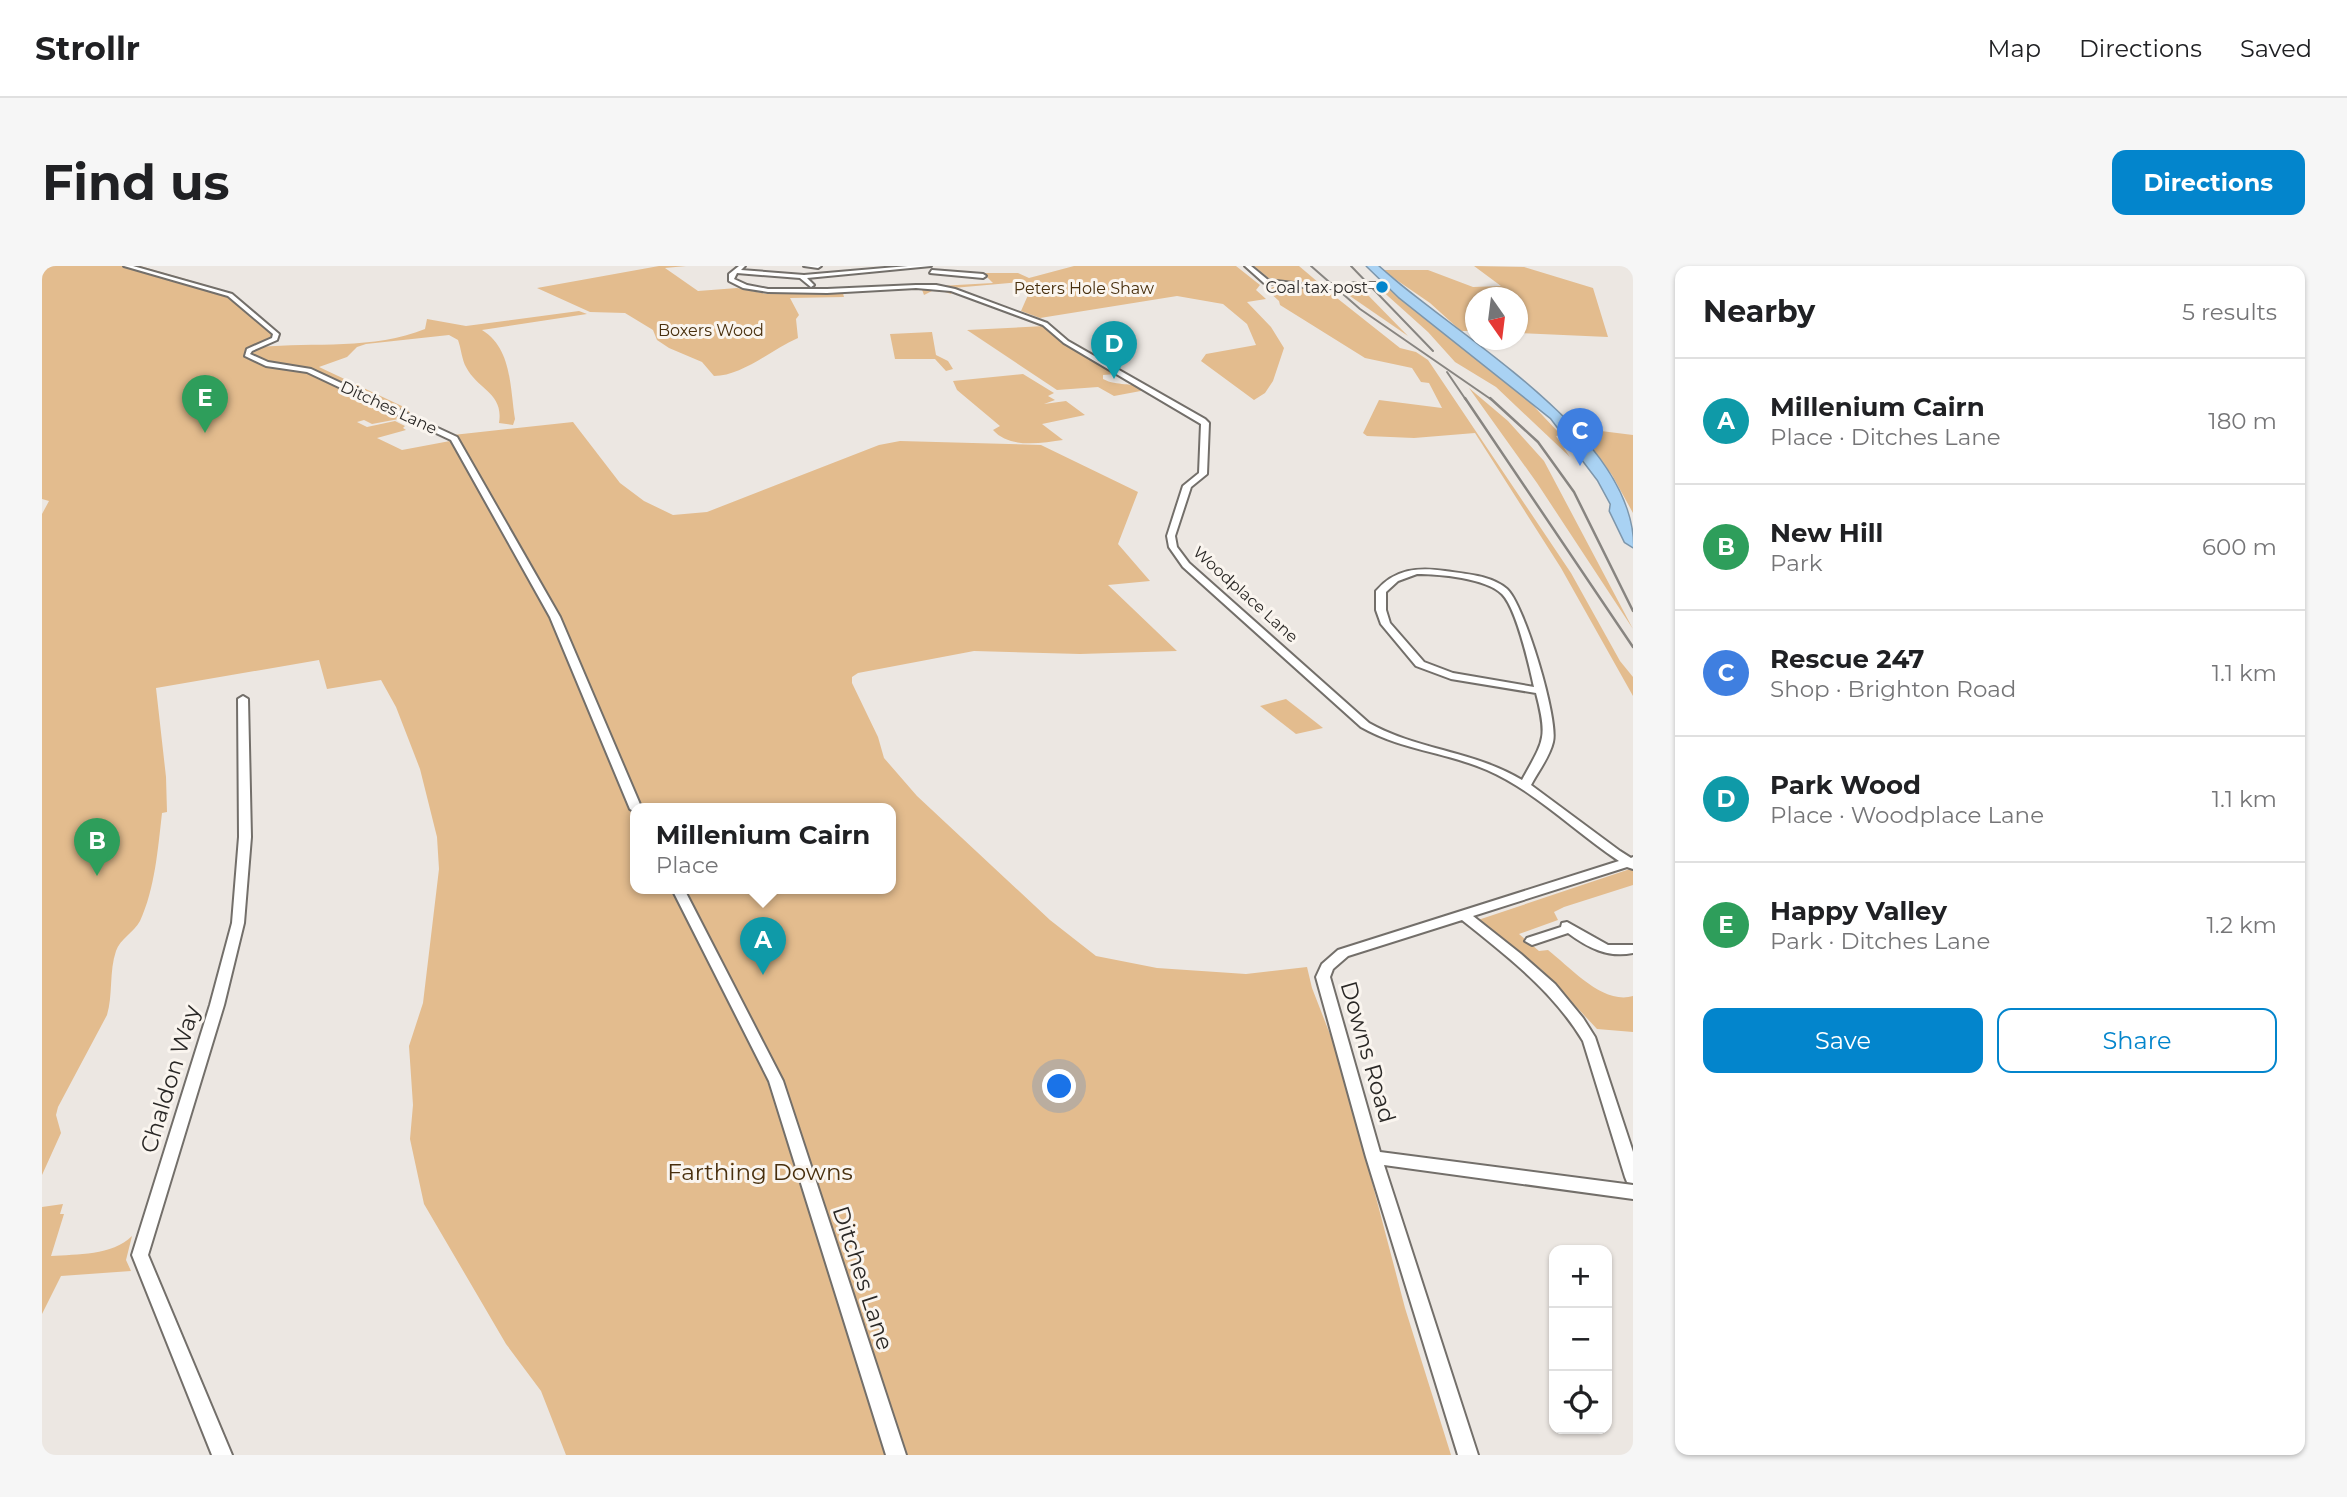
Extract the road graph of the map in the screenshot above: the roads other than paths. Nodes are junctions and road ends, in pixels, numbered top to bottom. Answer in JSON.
{"nodes":[{"id":1,"x":127,"y":266,"type":"edge"},
{"id":2,"x":742,"y":266,"type":"edge"},
{"id":3,"x":807,"y":266,"type":"edge"},
{"id":4,"x":818,"y":266,"type":"edge"},
{"id":5,"x":1248,"y":266,"type":"edge"},
{"id":6,"x":1372,"y":266,"type":"edge"},
{"id":7,"x":929,"y":268,"type":"edge"},
{"id":8,"x":783,"y":269,"type":"dead end"},
{"id":9,"x":852,"y":269,"type":"edge"},
{"id":10,"x":960,"y":270,"type":"edge"},
{"id":11,"x":736,"y":271,"type":"junction"},
{"id":12,"x":773,"y":275,"type":"junction"},
{"id":13,"x":806,"y":276,"type":"dead end"},
{"id":14,"x":982,"y":276,"type":"dead end"},
{"id":15,"x":731,"y":280,"type":"joint"},
{"id":16,"x":963,"y":282,"type":"dead end"},
{"id":17,"x":1394,"y":285,"type":"junction"},
{"id":18,"x":937,"y":288,"type":"junction"},
{"id":19,"x":816,"y":290,"type":"junction"},
{"id":20,"x":1631,"y":534,"type":"edge"},
{"id":21,"x":1540,"y":691,"type":"junction"},
{"id":22,"x":243,"y":699,"type":"dead end"},
{"id":23,"x":1525,"y":786,"type":"junction"},
{"id":24,"x":633,"y":803,"type":"edge"},
{"id":25,"x":1631,"y":862,"type":"edge"},
{"id":26,"x":681,"y":894,"type":"edge"},
{"id":27,"x":1464,"y":915,"type":"junction"},
{"id":28,"x":1532,"y":941,"type":"dead end"},
{"id":29,"x":1633,"y":949,"type":"edge"},
{"id":30,"x":1374,"y":1157,"type":"junction"},
{"id":31,"x":1633,"y":1177,"type":"edge"},
{"id":32,"x":1633,"y":1192,"type":"edge"},
{"id":33,"x":222,"y":1455,"type":"edge"},
{"id":34,"x":896,"y":1455,"type":"edge"},
{"id":35,"x":1468,"y":1455,"type":"edge"}],
"edges":[{"from":1,"to":24,"type":"street","name":"Ditches Lane"},
{"from":2,"to":11,"type":"street"},
{"from":3,"to":4,"type":"street"},
{"from":5,"to":17,"type":"street","bridge":true},
{"from":6,"to":17,"type":"highway"},
{"from":7,"to":9,"type":"street"},
{"from":7,"to":10,"type":"street"},
{"from":7,"to":18,"type":"street"},
{"from":8,"to":12,"type":"street"},
{"from":9,"to":13,"type":"street"},
{"from":10,"to":14,"type":"street"},
{"from":10,"to":16,"type":"street"},
{"from":11,"to":12,"type":"street"},
{"from":11,"to":15,"type":"street"},
{"from":12,"to":19,"type":"street"},
{"from":15,"to":19,"type":"street"},
{"from":17,"to":20,"type":"highway"},
{"from":18,"to":19,"type":"street"},
{"from":18,"to":23,"type":"street","name":"Woodplace Lane"},
{"from":21,"to":21,"type":"street"},
{"from":21,"to":23,"type":"street"},
{"from":22,"to":33,"type":"street","name":"Chaldon Way"},
{"from":23,"to":25,"type":"street","name":"Woodplace Lane"},
{"from":25,"to":27,"type":"street","name":"Downs Road"},
{"from":26,"to":34,"type":"street","name":"Ditches Lane"},
{"from":27,"to":30,"type":"street","name":"Downs Road"},
{"from":27,"to":31,"type":"street"},
{"from":28,"to":29,"type":"street"},
{"from":30,"to":32,"type":"street"},
{"from":30,"to":35,"type":"street","name":"Downs Road"}]}
